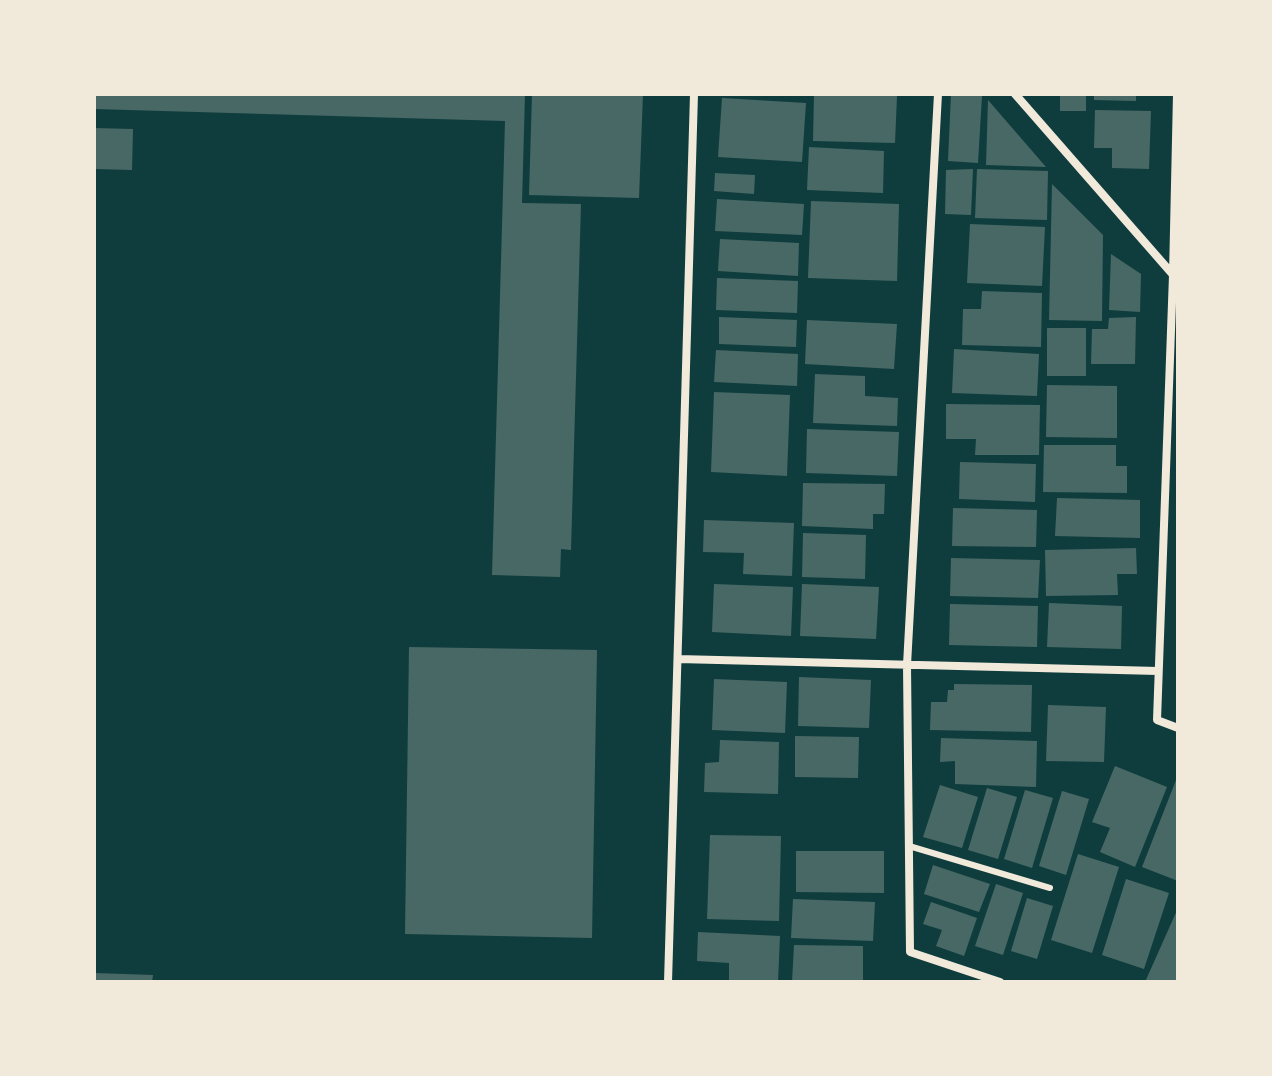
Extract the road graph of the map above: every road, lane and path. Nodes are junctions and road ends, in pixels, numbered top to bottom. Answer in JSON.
{"nodes":[{"id":1,"x":694,"y":94,"type":"edge"},
{"id":2,"x":938,"y":94,"type":"edge"},
{"id":3,"x":1015,"y":94,"type":"edge"},
{"id":4,"x":1177,"y":94,"type":"edge"},
{"id":5,"x":1176,"y":278,"type":"edge"},
{"id":6,"x":678,"y":659,"type":"junction"},
{"id":7,"x":907,"y":665,"type":"junction"},
{"id":8,"x":1158,"y":671,"type":"junction"},
{"id":9,"x":1178,"y":728,"type":"edge"},
{"id":10,"x":909,"y":846,"type":"junction"},
{"id":11,"x":1050,"y":888,"type":"dead end"},
{"id":12,"x":668,"y":982,"type":"edge"},
{"id":13,"x":1000,"y":982,"type":"edge"}],
"edges":[{"from":1,"to":6,"type":"street"},
{"from":2,"to":7,"type":"street"},
{"from":3,"to":5,"type":"street"},
{"from":4,"to":5,"type":"street"},
{"from":5,"to":8,"type":"street"},
{"from":6,"to":7,"type":"street"},
{"from":6,"to":12,"type":"street"},
{"from":7,"to":8,"type":"street"},
{"from":7,"to":10,"type":"street"},
{"from":8,"to":9,"type":"street"},
{"from":10,"to":11,"type":"lane"},
{"from":10,"to":13,"type":"street"}]}
